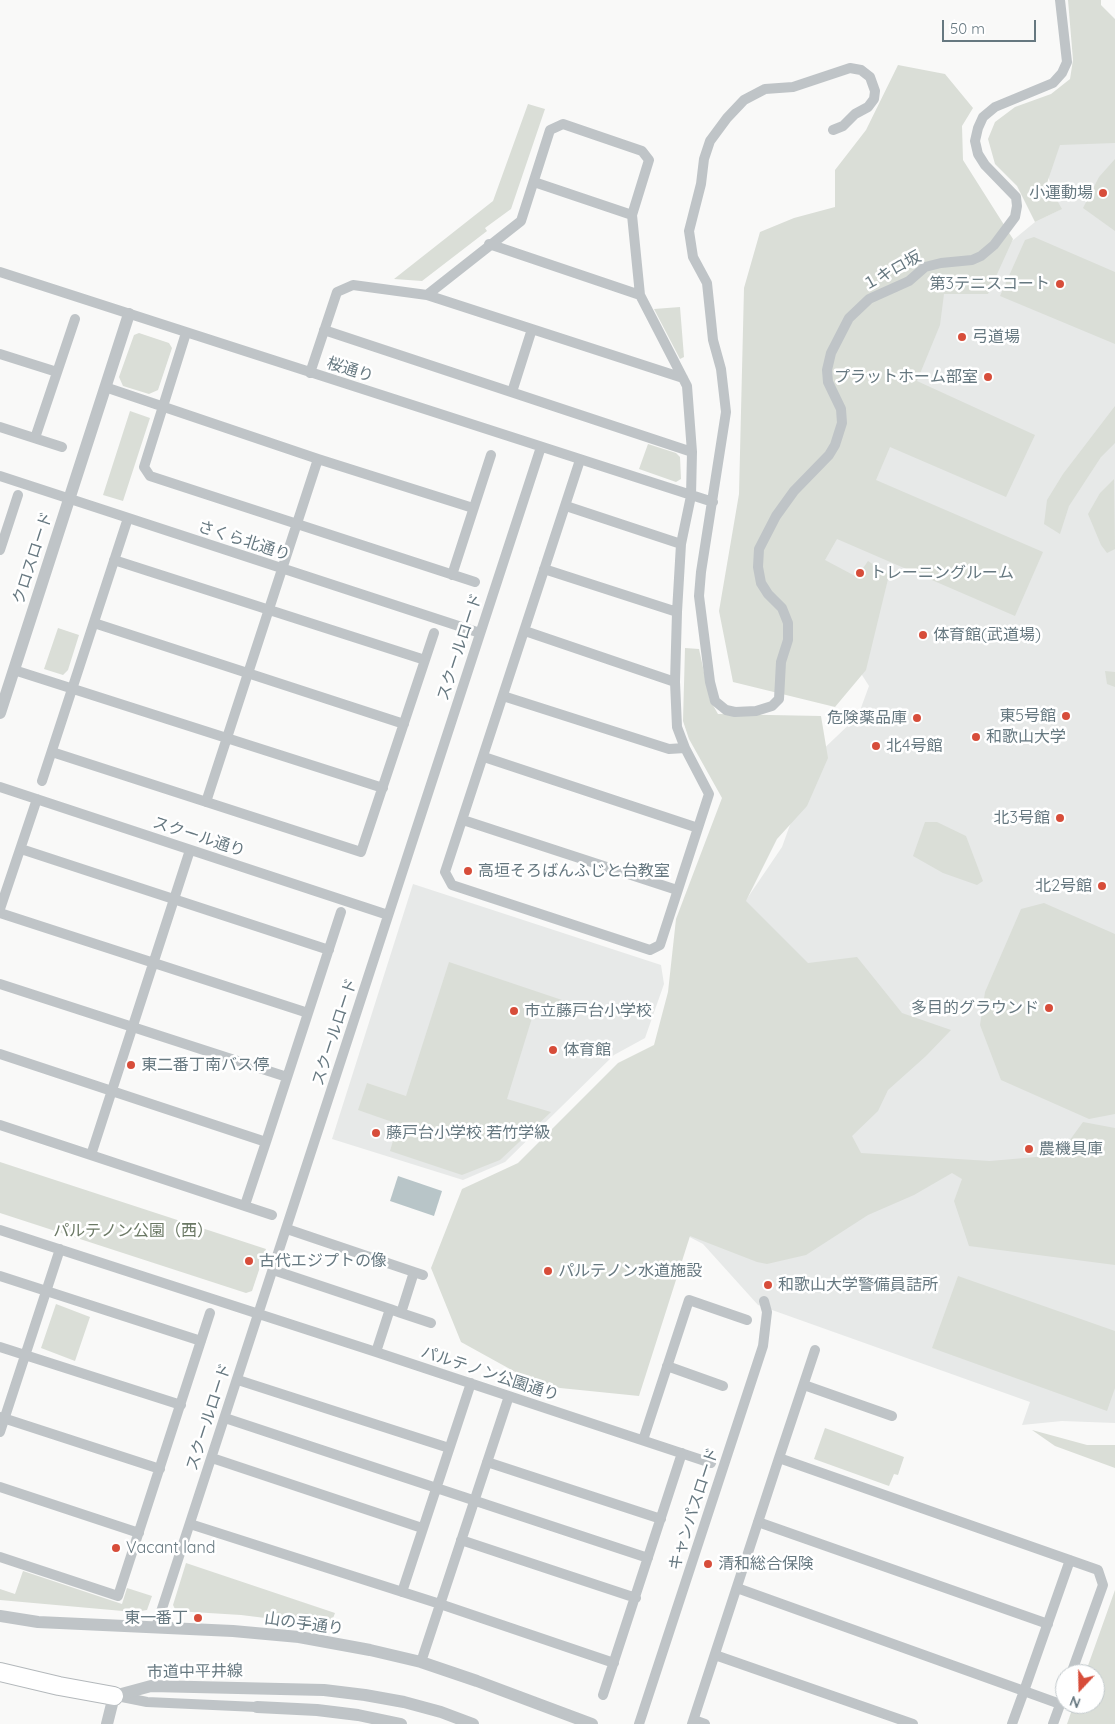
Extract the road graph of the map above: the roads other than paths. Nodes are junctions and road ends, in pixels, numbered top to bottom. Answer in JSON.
{"nodes":[{"id":1,"x":1060,"y":0,"type":"edge"},
{"id":2,"x":833,"y":130,"type":"dead end"},
{"id":3,"x":534,"y":182,"type":"junction"},
{"id":4,"x":632,"y":215,"type":"junction"},
{"id":5,"x":489,"y":244,"type":"junction"},
{"id":6,"x":0,"y":272,"type":"edge"},
{"id":7,"x":427,"y":295,"type":"junction"},
{"id":8,"x":640,"y":295,"type":"junction"},
{"id":9,"x":129,"y":314,"type":"junction"},
{"id":10,"x":75,"y":319,"type":"dead end"},
{"id":11,"x":324,"y":330,"type":"junction"},
{"id":12,"x":532,"y":330,"type":"junction"},
{"id":13,"x":186,"y":333,"type":"junction"},
{"id":14,"x":0,"y":354,"type":"edge"},
{"id":15,"x":57,"y":372,"type":"junction"},
{"id":16,"x":310,"y":373,"type":"junction"},
{"id":17,"x":683,"y":378,"type":"junction"},
{"id":18,"x":106,"y":387,"type":"junction"},
{"id":19,"x":512,"y":392,"type":"junction"},
{"id":20,"x":163,"y":406,"type":"junction"},
{"id":21,"x":0,"y":427,"type":"edge"},
{"id":22,"x":35,"y":438,"type":"junction"},
{"id":23,"x":62,"y":447,"type":"dead end"},
{"id":24,"x":541,"y":447,"type":"junction"},
{"id":25,"x":692,"y":452,"type":"junction"},
{"id":26,"x":491,"y":455,"type":"dead end"},
{"id":27,"x":318,"y":459,"type":"junction"},
{"id":28,"x":580,"y":460,"type":"junction"},
{"id":29,"x":0,"y":476,"type":"edge"},
{"id":30,"x":18,"y":495,"type":"dead end"},
{"id":31,"x":691,"y":496,"type":"junction"},
{"id":32,"x":69,"y":499,"type":"junction"},
{"id":33,"x":713,"y":502,"type":"junction"},
{"id":34,"x":566,"y":506,"type":"junction"},
{"id":35,"x":473,"y":508,"type":"junction"},
{"id":36,"x":128,"y":518,"type":"junction"},
{"id":37,"x":297,"y":524,"type":"junction"},
{"id":38,"x":4,"y":525,"type":"edge"},
{"id":39,"x":681,"y":544,"type":"junction"},
{"id":40,"x":0,"y":550,"type":"edge"},
{"id":41,"x":114,"y":560,"type":"junction"},
{"id":42,"x":282,"y":569,"type":"junction"},
{"id":43,"x":544,"y":569,"type":"junction"},
{"id":44,"x":452,"y":574,"type":"junction"},
{"id":45,"x":475,"y":582,"type":"dead end"},
{"id":46,"x":269,"y":610,"type":"junction"},
{"id":47,"x":677,"y":612,"type":"junction"},
{"id":48,"x":94,"y":623,"type":"junction"},
{"id":49,"x":524,"y":631,"type":"junction"},
{"id":50,"x":434,"y":633,"type":"dead end"},
{"id":51,"x":480,"y":633,"type":"junction"},
{"id":52,"x":425,"y":660,"type":"junction"},
{"id":53,"x":14,"y":670,"type":"junction"},
{"id":54,"x":248,"y":673,"type":"junction"},
{"id":55,"x":675,"y":682,"type":"junction"},
{"id":56,"x":72,"y":688,"type":"junction"},
{"id":57,"x":503,"y":696,"type":"junction"},
{"id":58,"x":0,"y":713,"type":"edge"},
{"id":59,"x":404,"y":724,"type":"junction"},
{"id":60,"x":228,"y":737,"type":"junction"},
{"id":61,"x":685,"y":748,"type":"junction"},
{"id":62,"x":52,"y":752,"type":"junction"},
{"id":63,"x":484,"y":757,"type":"junction"},
{"id":64,"x":42,"y":781,"type":"dead end"},
{"id":65,"x":0,"y":787,"type":"edge"},
{"id":66,"x":383,"y":788,"type":"junction"},
{"id":67,"x":37,"y":799,"type":"junction"},
{"id":68,"x":206,"y":802,"type":"junction"},
{"id":69,"x":464,"y":820,"type":"junction"},
{"id":70,"x":698,"y":828,"type":"junction"},
{"id":71,"x":21,"y":849,"type":"junction"},
{"id":72,"x":190,"y":850,"type":"junction"},
{"id":73,"x":677,"y":890,"type":"junction"},
{"id":74,"x":174,"y":900,"type":"junction"},
{"id":75,"x":0,"y":909,"type":"edge"},
{"id":76,"x":341,"y":912,"type":"dead end"},
{"id":77,"x":0,"y":913,"type":"edge"},
{"id":78,"x":388,"y":915,"type":"junction"},
{"id":79,"x":329,"y":950,"type":"junction"},
{"id":80,"x":154,"y":963,"type":"junction"},
{"id":81,"x":0,"y":984,"type":"edge"},
{"id":82,"x":308,"y":1013,"type":"junction"},
{"id":83,"x":133,"y":1026,"type":"junction"},
{"id":84,"x":0,"y":1054,"type":"edge"},
{"id":85,"x":287,"y":1077,"type":"junction"},
{"id":86,"x":112,"y":1091,"type":"junction"},
{"id":87,"x":0,"y":1126,"type":"edge"},
{"id":88,"x":266,"y":1142,"type":"junction"},
{"id":89,"x":91,"y":1155,"type":"junction"},
{"id":90,"x":245,"y":1205,"type":"junction"},
{"id":91,"x":272,"y":1215,"type":"dead end"},
{"id":92,"x":286,"y":1229,"type":"junction"},
{"id":93,"x":0,"y":1230,"type":"edge"},
{"id":94,"x":60,"y":1249,"type":"junction"},
{"id":95,"x":273,"y":1270,"type":"junction"},
{"id":96,"x":0,"y":1276,"type":"edge"},
{"id":97,"x":46,"y":1291,"type":"junction"},
{"id":98,"x":764,"y":1301,"type":"dead end"},
{"id":99,"x":390,"y":1309,"type":"junction"},
{"id":100,"x":210,"y":1313,"type":"dead end"},
{"id":101,"x":401,"y":1313,"type":"junction"},
{"id":102,"x":258,"y":1314,"type":"junction"},
{"id":103,"x":747,"y":1320,"type":"dead end"},
{"id":104,"x":431,"y":1323,"type":"dead end"},
{"id":105,"x":201,"y":1341,"type":"junction"},
{"id":106,"x":0,"y":1347,"type":"edge"},
{"id":107,"x":815,"y":1350,"type":"dead end"},
{"id":108,"x":376,"y":1352,"type":"junction"},
{"id":109,"x":26,"y":1356,"type":"junction"},
{"id":110,"x":667,"y":1366,"type":"junction"},
{"id":111,"x":238,"y":1380,"type":"junction"},
{"id":112,"x":471,"y":1384,"type":"junction"},
{"id":113,"x":804,"y":1385,"type":"junction"},
{"id":114,"x":723,"y":1386,"type":"dead end"},
{"id":115,"x":509,"y":1396,"type":"junction"},
{"id":116,"x":181,"y":1405,"type":"junction"},
{"id":117,"x":892,"y":1416,"type":"dead end"},
{"id":118,"x":2,"y":1418,"type":"edge"},
{"id":119,"x":225,"y":1418,"type":"junction"},
{"id":120,"x":0,"y":1432,"type":"edge"},
{"id":121,"x":643,"y":1440,"type":"junction"},
{"id":122,"x":449,"y":1448,"type":"junction"},
{"id":123,"x":682,"y":1453,"type":"junction"},
{"id":124,"x":212,"y":1458,"type":"junction"},
{"id":125,"x":779,"y":1458,"type":"junction"},
{"id":126,"x":487,"y":1462,"type":"junction"},
{"id":127,"x":711,"y":1463,"type":"dead end"},
{"id":128,"x":160,"y":1469,"type":"junction"},
{"id":129,"x":0,"y":1487,"type":"edge"},
{"id":130,"x":436,"y":1488,"type":"junction"},
{"id":131,"x":474,"y":1500,"type":"junction"},
{"id":132,"x":661,"y":1519,"type":"junction"},
{"id":133,"x":758,"y":1522,"type":"junction"},
{"id":134,"x":190,"y":1524,"type":"junction"},
{"id":135,"x":422,"y":1528,"type":"junction"},
{"id":136,"x":139,"y":1533,"type":"junction"},
{"id":137,"x":461,"y":1540,"type":"junction"},
{"id":138,"x":0,"y":1557,"type":"edge"},
{"id":139,"x":648,"y":1558,"type":"junction"},
{"id":140,"x":1070,"y":1560,"type":"junction"},
{"id":141,"x":737,"y":1588,"type":"junction"},
{"id":142,"x":402,"y":1592,"type":"junction"},
{"id":143,"x":636,"y":1598,"type":"junction"},
{"id":144,"x":440,"y":1604,"type":"junction"},
{"id":145,"x":0,"y":1616,"type":"edge"},
{"id":146,"x":1048,"y":1624,"type":"junction"},
{"id":147,"x":156,"y":1627,"type":"junction"},
{"id":148,"x":715,"y":1655,"type":"junction"},
{"id":149,"x":421,"y":1662,"type":"junction"},
{"id":150,"x":614,"y":1663,"type":"junction"},
{"id":151,"x":1075,"y":1664,"type":"edge"},
{"id":152,"x":0,"y":1672,"type":"edge"},
{"id":153,"x":1024,"y":1691,"type":"junction"},
{"id":154,"x":603,"y":1695,"type":"dead end"},
{"id":155,"x":114,"y":1696,"type":"junction"},
{"id":156,"x":1055,"y":1702,"type":"edge"},
{"id":157,"x":258,"y":1708,"type":"joint"},
{"id":158,"x":693,"y":1722,"type":"edge"},
{"id":159,"x":107,"y":1724,"type":"edge"},
{"id":160,"x":401,"y":1724,"type":"edge"},
{"id":161,"x":473,"y":1724,"type":"edge"},
{"id":162,"x":592,"y":1724,"type":"edge"},
{"id":163,"x":639,"y":1724,"type":"edge"},
{"id":164,"x":705,"y":1724,"type":"edge"},
{"id":165,"x":914,"y":1724,"type":"edge"},
{"id":166,"x":1012,"y":1724,"type":"edge"}],
"edges":[{"from":1,"to":33,"type":"street","name":"１キロ坂"},
{"from":2,"to":33,"type":"street"},
{"from":3,"to":4,"type":"street"},
{"from":3,"to":4,"type":"street"},
{"from":3,"to":5,"type":"street"},
{"from":4,"to":8,"type":"street"},
{"from":5,"to":7,"type":"street"},
{"from":5,"to":8,"type":"street"},
{"from":6,"to":9,"type":"street","name":"桜通り"},
{"from":7,"to":11,"type":"street"},
{"from":7,"to":12,"type":"street"},
{"from":8,"to":17,"type":"street"},
{"from":9,"to":13,"type":"street","name":"桜通り"},
{"from":9,"to":18,"type":"street","name":"クロスロード"},
{"from":10,"to":15,"type":"street"},
{"from":11,"to":16,"type":"street"},
{"from":11,"to":19,"type":"street"},
{"from":12,"to":17,"type":"street"},
{"from":12,"to":19,"type":"street"},
{"from":13,"to":16,"type":"street","name":"桜通り"},
{"from":13,"to":20,"type":"street"},
{"from":14,"to":15,"type":"street"},
{"from":15,"to":22,"type":"street"},
{"from":16,"to":24,"type":"street","name":"桜通り"},
{"from":17,"to":25,"type":"street"},
{"from":18,"to":20,"type":"street"},
{"from":18,"to":32,"type":"street","name":"クロスロード"},
{"from":19,"to":25,"type":"street"},
{"from":20,"to":27,"type":"street"},
{"from":20,"to":37,"type":"street"},
{"from":21,"to":22,"type":"street"},
{"from":22,"to":23,"type":"street"},
{"from":24,"to":28,"type":"street","name":"桜通り"},
{"from":24,"to":51,"type":"street","name":"スクールロード"},
{"from":25,"to":31,"type":"street"},
{"from":26,"to":35,"type":"street"},
{"from":27,"to":35,"type":"street"},
{"from":27,"to":37,"type":"street"},
{"from":28,"to":31,"type":"street","name":"桜通り"},
{"from":28,"to":34,"type":"street"},
{"from":29,"to":32,"type":"street","name":"さくら北通り"},
{"from":30,"to":38,"type":"street"},
{"from":31,"to":33,"type":"street","name":"桜通り"},
{"from":31,"to":39,"type":"street"},
{"from":32,"to":36,"type":"street","name":"さくら北通り"},
{"from":32,"to":53,"type":"street","name":"クロスロード"},
{"from":34,"to":39,"type":"street"},
{"from":34,"to":43,"type":"street"},
{"from":35,"to":44,"type":"street"},
{"from":36,"to":41,"type":"street"},
{"from":36,"to":42,"type":"street","name":"さくら北通り"},
{"from":37,"to":42,"type":"street"},
{"from":37,"to":44,"type":"street"},
{"from":38,"to":40,"type":"street"},
{"from":39,"to":47,"type":"street"},
{"from":41,"to":46,"type":"street"},
{"from":41,"to":48,"type":"street"},
{"from":42,"to":46,"type":"street"},
{"from":42,"to":51,"type":"street","name":"さくら北通り"},
{"from":43,"to":47,"type":"street"},
{"from":43,"to":49,"type":"street"},
{"from":44,"to":45,"type":"street"},
{"from":46,"to":52,"type":"street"},
{"from":46,"to":54,"type":"street"},
{"from":47,"to":55,"type":"street"},
{"from":48,"to":54,"type":"street"},
{"from":48,"to":56,"type":"street"},
{"from":49,"to":55,"type":"street"},
{"from":49,"to":57,"type":"street"},
{"from":50,"to":52,"type":"street"},
{"from":51,"to":78,"type":"street","name":"スクールロード"},
{"from":52,"to":59,"type":"street"},
{"from":53,"to":56,"type":"street"},
{"from":53,"to":58,"type":"street","name":"クロスロード"},
{"from":54,"to":59,"type":"street"},
{"from":54,"to":60,"type":"street"},
{"from":55,"to":61,"type":"street"},
{"from":56,"to":60,"type":"street"},
{"from":56,"to":62,"type":"street"},
{"from":57,"to":61,"type":"street"},
{"from":57,"to":63,"type":"street"},
{"from":59,"to":66,"type":"street"},
{"from":60,"to":66,"type":"street"},
{"from":60,"to":68,"type":"street"},
{"from":61,"to":70,"type":"street"},
{"from":62,"to":64,"type":"street"},
{"from":62,"to":68,"type":"street"},
{"from":63,"to":69,"type":"street"},
{"from":63,"to":70,"type":"street"},
{"from":65,"to":67,"type":"street","name":"スクール通り"},
{"from":66,"to":68,"type":"street"},
{"from":67,"to":71,"type":"street"},
{"from":67,"to":72,"type":"street","name":"スクール通り"},
{"from":69,"to":73,"type":"street"},
{"from":69,"to":73,"type":"street"},
{"from":70,"to":73,"type":"street"},
{"from":71,"to":74,"type":"street"},
{"from":71,"to":75,"type":"street"},
{"from":72,"to":74,"type":"street"},
{"from":72,"to":78,"type":"street","name":"スクール通り"},
{"from":74,"to":79,"type":"street"},
{"from":74,"to":80,"type":"street"},
{"from":76,"to":79,"type":"street"},
{"from":77,"to":80,"type":"street"},
{"from":78,"to":92,"type":"street","name":"スクールロード"},
{"from":79,"to":82,"type":"street"},
{"from":80,"to":82,"type":"street"},
{"from":80,"to":83,"type":"street"},
{"from":81,"to":83,"type":"street"},
{"from":82,"to":85,"type":"street"},
{"from":83,"to":85,"type":"street"},
{"from":83,"to":86,"type":"street"},
{"from":84,"to":86,"type":"street"},
{"from":85,"to":88,"type":"street"},
{"from":86,"to":88,"type":"street"},
{"from":86,"to":89,"type":"street"},
{"from":87,"to":89,"type":"street"},
{"from":88,"to":90,"type":"street"},
{"from":89,"to":90,"type":"street"},
{"from":90,"to":91,"type":"street"},
{"from":92,"to":95,"type":"street","name":"スクールロード"},
{"from":92,"to":101,"type":"street"},
{"from":93,"to":94,"type":"street"},
{"from":94,"to":97,"type":"street"},
{"from":94,"to":102,"type":"street","name":"パルテノン公園通り"},
{"from":95,"to":99,"type":"street"},
{"from":95,"to":102,"type":"street","name":"スクールロード"},
{"from":96,"to":97,"type":"street"},
{"from":97,"to":105,"type":"street"},
{"from":97,"to":109,"type":"street"},
{"from":98,"to":163,"type":"street","name":"キャンパスロード"},
{"from":99,"to":101,"type":"street"},
{"from":99,"to":108,"type":"street"},
{"from":100,"to":105,"type":"street"},
{"from":101,"to":104,"type":"street"},
{"from":102,"to":108,"type":"street","name":"パルテノン公園通り"},
{"from":102,"to":111,"type":"street","name":"スクールロード"},
{"from":103,"to":110,"type":"street"},
{"from":105,"to":116,"type":"street"},
{"from":106,"to":109,"type":"street"},
{"from":107,"to":113,"type":"street"},
{"from":108,"to":112,"type":"street","name":"パルテノン公園通り"},
{"from":109,"to":116,"type":"street"},
{"from":109,"to":118,"type":"street"},
{"from":110,"to":114,"type":"street"},
{"from":110,"to":121,"type":"street"},
{"from":111,"to":119,"type":"street","name":"スクールロード"},
{"from":111,"to":122,"type":"street"},
{"from":112,"to":115,"type":"street","name":"パルテノン公園通り"},
{"from":112,"to":122,"type":"street"},
{"from":113,"to":117,"type":"street"},
{"from":113,"to":125,"type":"street"},
{"from":115,"to":121,"type":"street","name":"パルテノン公園通り"},
{"from":115,"to":126,"type":"street"},
{"from":116,"to":128,"type":"street"},
{"from":118,"to":120,"type":"street"},
{"from":118,"to":128,"type":"street"},
{"from":119,"to":124,"type":"street","name":"スクールロード"},
{"from":119,"to":130,"type":"street"},
{"from":121,"to":123,"type":"street","name":"パルテノン公園通り"},
{"from":122,"to":130,"type":"street"},
{"from":123,"to":127,"type":"street","name":"パルテノン公園通り"},
{"from":123,"to":132,"type":"street"},
{"from":124,"to":134,"type":"street","name":"スクールロード"},
{"from":124,"to":135,"type":"street"},
{"from":125,"to":133,"type":"street"},
{"from":125,"to":140,"type":"street"},
{"from":126,"to":131,"type":"street"},
{"from":126,"to":132,"type":"street"},
{"from":128,"to":136,"type":"street"},
{"from":129,"to":136,"type":"street"},
{"from":130,"to":131,"type":"street"},
{"from":130,"to":135,"type":"street"},
{"from":131,"to":137,"type":"street"},
{"from":131,"to":139,"type":"street"},
{"from":132,"to":139,"type":"street"},
{"from":133,"to":141,"type":"street"},
{"from":133,"to":146,"type":"street"},
{"from":134,"to":142,"type":"street"},
{"from":134,"to":147,"type":"street","name":"スクールロード"},
{"from":135,"to":142,"type":"street"},
{"from":136,"to":138,"type":"street"},
{"from":137,"to":143,"type":"street"},
{"from":137,"to":144,"type":"street"},
{"from":139,"to":143,"type":"street"},
{"from":140,"to":146,"type":"street"},
{"from":140,"to":151,"type":"street"},
{"from":141,"to":148,"type":"street"},
{"from":141,"to":153,"type":"street"},
{"from":142,"to":144,"type":"street"},
{"from":143,"to":150,"type":"street"},
{"from":144,"to":149,"type":"street"},
{"from":144,"to":150,"type":"street"},
{"from":145,"to":147,"type":"street","name":"山の手通り"},
{"from":146,"to":153,"type":"street"},
{"from":147,"to":149,"type":"street","name":"山の手通り"},
{"from":148,"to":158,"type":"street"},
{"from":148,"to":165,"type":"street"},
{"from":149,"to":162,"type":"street","name":"山の手通り"},
{"from":150,"to":154,"type":"street"},
{"from":152,"to":155,"type":"highway"},
{"from":153,"to":156,"type":"street"},
{"from":153,"to":166,"type":"street"},
{"from":155,"to":157,"type":"street","name":"市道中平井線"},
{"from":155,"to":159,"type":"street"},
{"from":155,"to":161,"type":"street","name":"市道中平井線"},
{"from":157,"to":160,"type":"street","name":"市道中平井線"},
{"from":158,"to":164,"type":"street"}]}
